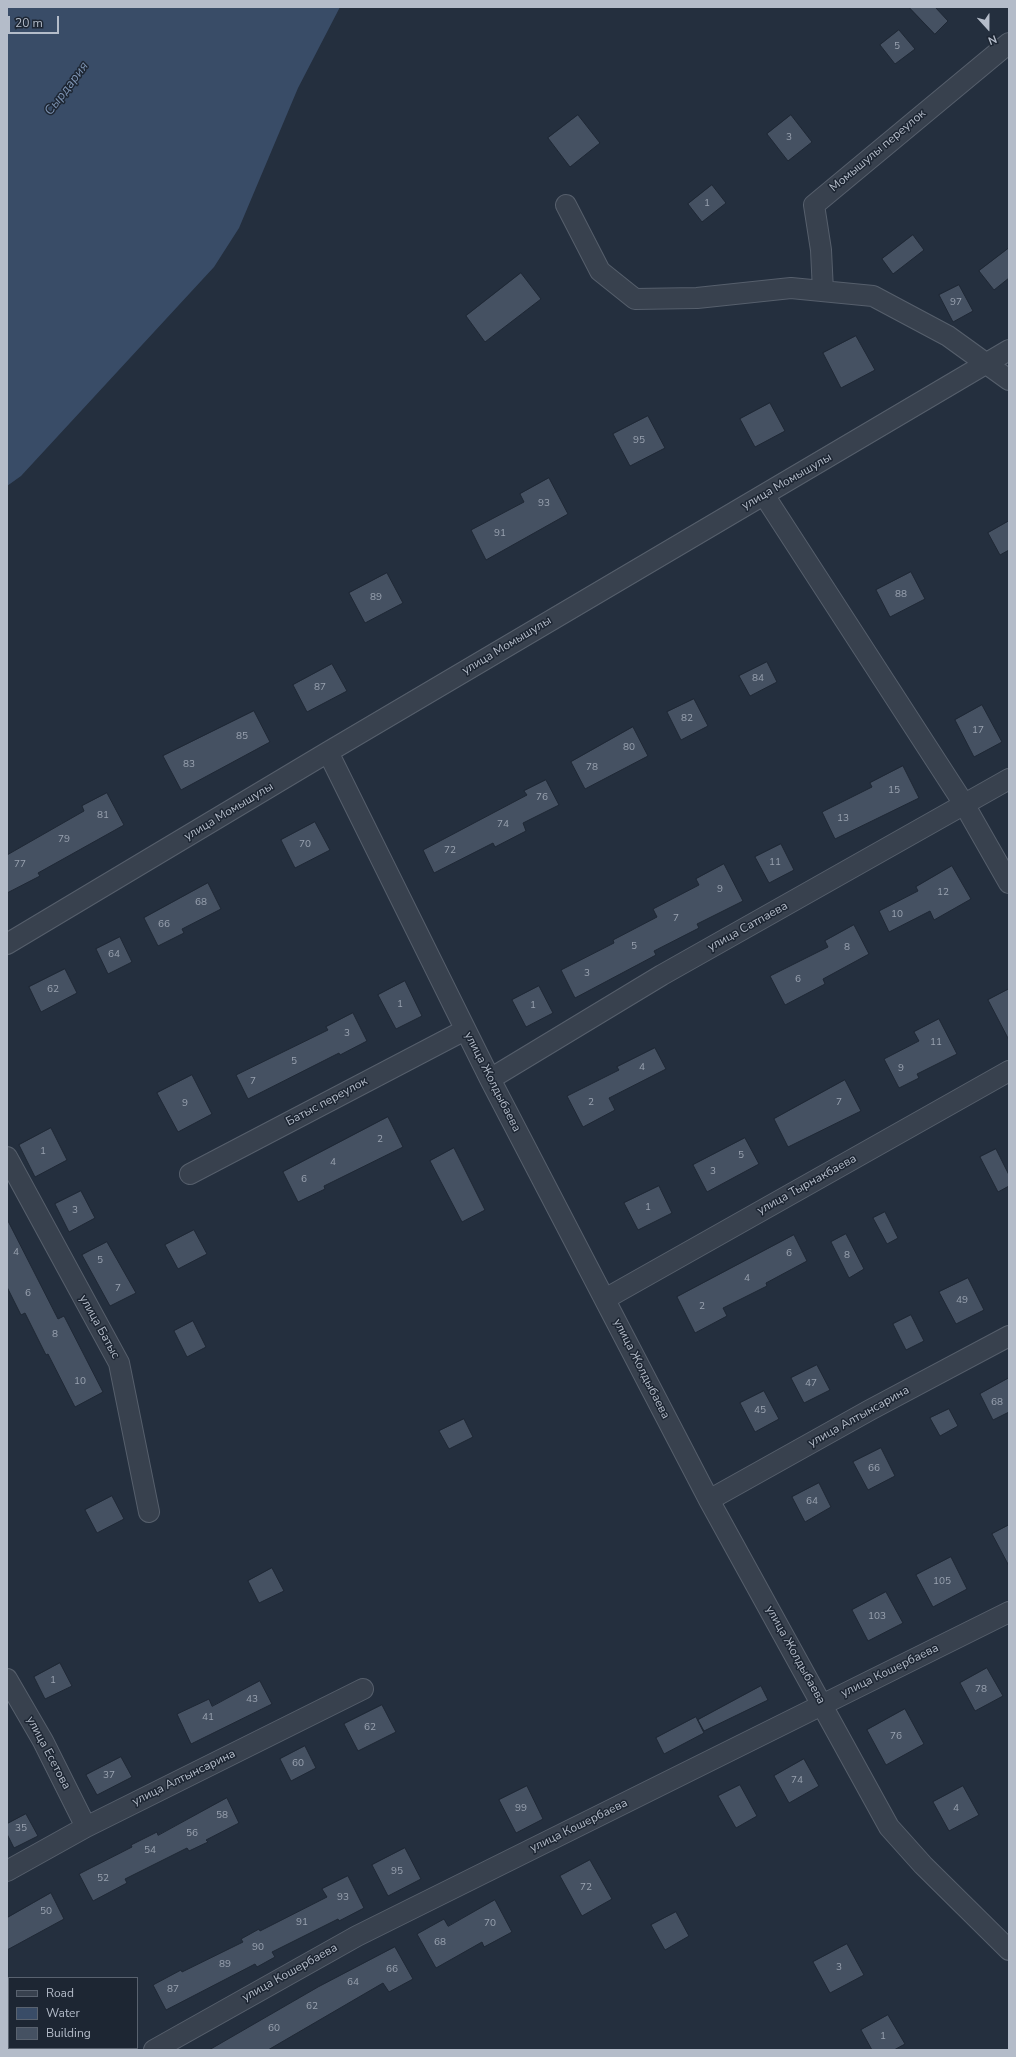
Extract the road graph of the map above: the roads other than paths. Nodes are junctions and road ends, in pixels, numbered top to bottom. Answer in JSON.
{"nodes":[{"id":1,"x":1009,"y":43,"type":"edge"},
{"id":2,"x":566,"y":205,"type":"dead end"},
{"id":3,"x":823,"y":291,"type":"junction"},
{"id":4,"x":1009,"y":350,"type":"edge"},
{"id":5,"x":987,"y":364,"type":"junction"},
{"id":6,"x":1009,"y":380,"type":"edge"},
{"id":7,"x":764,"y":495,"type":"junction"},
{"id":8,"x":328,"y":752,"type":"junction"},
{"id":9,"x":1009,"y":779,"type":"edge"},
{"id":10,"x":964,"y":804,"type":"junction"},
{"id":11,"x":1009,"y":882,"type":"edge"},
{"id":12,"x":7,"y":944,"type":"edge"},
{"id":13,"x":465,"y":1030,"type":"junction"},
{"id":14,"x":1009,"y":1071,"type":"edge"},
{"id":15,"x":490,"y":1079,"type":"junction"},
{"id":16,"x":7,"y":1157,"type":"edge"},
{"id":17,"x":190,"y":1174,"type":"dead end"},
{"id":18,"x":605,"y":1299,"type":"junction"},
{"id":19,"x":1009,"y":1336,"type":"edge"},
{"id":20,"x":709,"y":1500,"type":"junction"},
{"id":21,"x":149,"y":1512,"type":"dead end"},
{"id":22,"x":1009,"y":1612,"type":"edge"},
{"id":23,"x":7,"y":1679,"type":"edge"},
{"id":24,"x":363,"y":1690,"type":"dead end"},
{"id":25,"x":822,"y":1705,"type":"junction"},
{"id":26,"x":86,"y":1828,"type":"junction"},
{"id":27,"x":7,"y":1871,"type":"edge"},
{"id":28,"x":1009,"y":1950,"type":"edge"},
{"id":29,"x":154,"y":2050,"type":"edge"}],
"edges":[{"from":1,"to":3,"type":"street","name":"Момышулы переулок"},
{"from":2,"to":3,"type":"street"},
{"from":3,"to":5,"type":"street"},
{"from":4,"to":5,"type":"street","name":"улица Момышулы"},
{"from":5,"to":6,"type":"street"},
{"from":5,"to":7,"type":"street","name":"улица Момышулы"},
{"from":7,"to":8,"type":"street","name":"улица Момышулы"},
{"from":7,"to":10,"type":"street"},
{"from":8,"to":12,"type":"street","name":"улица Момышулы"},
{"from":8,"to":13,"type":"street","name":"улица Жолдыбаева"},
{"from":9,"to":10,"type":"street","name":"улица Сатпаева"},
{"from":10,"to":11,"type":"street"},
{"from":10,"to":15,"type":"street","name":"улица Сатпаева"},
{"from":13,"to":15,"type":"street","name":"улица Жолдыбаева"},
{"from":13,"to":17,"type":"street","name":"Батыс переулок"},
{"from":14,"to":18,"type":"street","name":"улица Тырнакбаева"},
{"from":15,"to":18,"type":"street","name":"улица Жолдыбаева"},
{"from":16,"to":21,"type":"street","name":"улица Батыс"},
{"from":18,"to":20,"type":"street","name":"улица Жолдыбаева"},
{"from":19,"to":20,"type":"street","name":"улица Алтынсарина"},
{"from":20,"to":25,"type":"street","name":"улица Жолдыбаева"},
{"from":22,"to":25,"type":"street","name":"улица Кошербаева"},
{"from":23,"to":26,"type":"street","name":"улица Есетова"},
{"from":24,"to":26,"type":"street","name":"улица Алтынсарина"},
{"from":25,"to":28,"type":"street","name":"улица Жолдыбаева"},
{"from":25,"to":29,"type":"street","name":"улица Кошербаева"},
{"from":26,"to":27,"type":"street","name":"улица Алтынсарина"}]}
